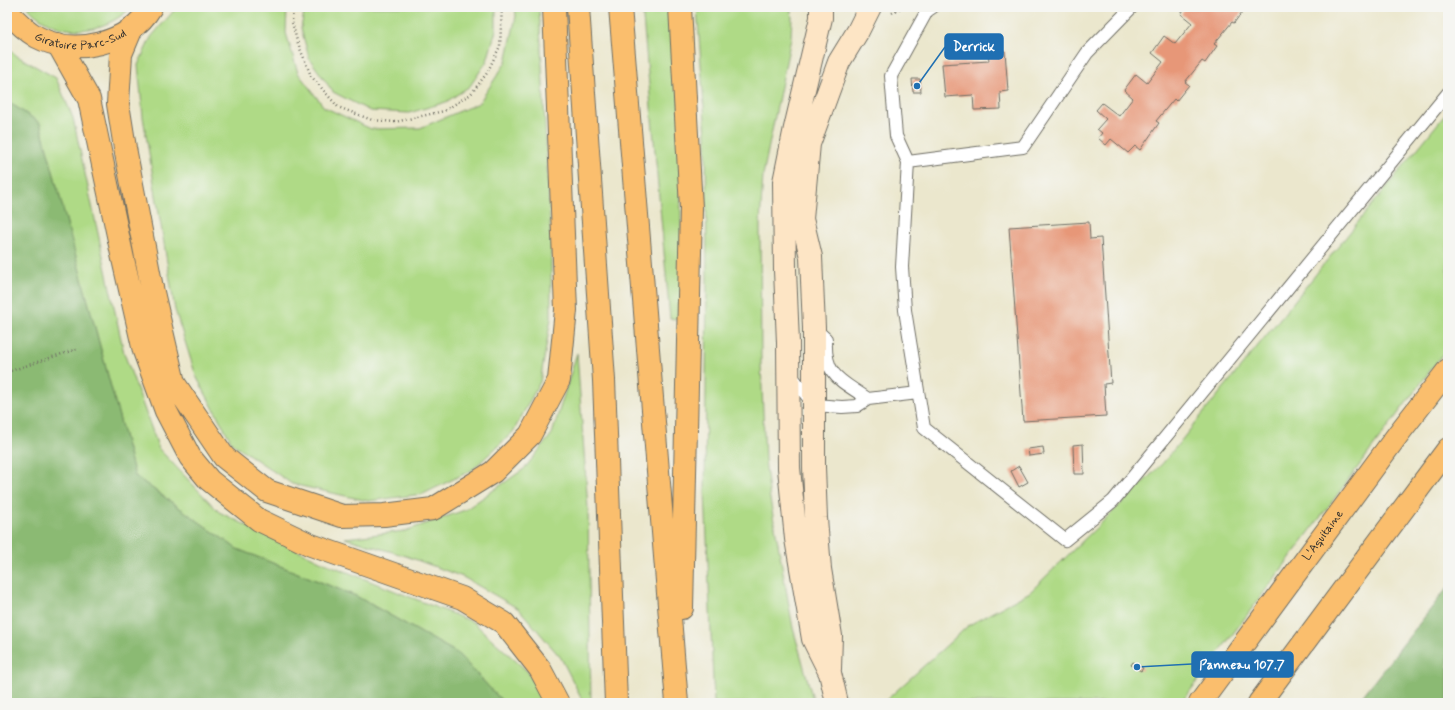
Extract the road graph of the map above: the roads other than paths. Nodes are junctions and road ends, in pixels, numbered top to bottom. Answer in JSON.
{"nodes":[{"id":1,"x":152,"y":7,"type":"edge"},
{"id":2,"x":554,"y":7,"type":"edge"},
{"id":3,"x":578,"y":7,"type":"edge"},
{"id":4,"x":620,"y":7,"type":"edge"},
{"id":5,"x":680,"y":7,"type":"edge"},
{"id":6,"x":821,"y":7,"type":"edge"},
{"id":7,"x":870,"y":7,"type":"edge"},
{"id":8,"x":1132,"y":7,"type":"edge"},
{"id":9,"x":930,"y":9,"type":"edge"},
{"id":10,"x":7,"y":11,"type":"edge"},
{"id":11,"x":132,"y":28,"type":"junction"},
{"id":12,"x":58,"y":44,"type":"junction"},
{"id":13,"x":1448,"y":93,"type":"edge"},
{"id":14,"x":908,"y":162,"type":"junction"},
{"id":15,"x":814,"y":328,"type":"junction"},
{"id":16,"x":1448,"y":370,"type":"edge"},
{"id":17,"x":789,"y":371,"type":"junction"},
{"id":18,"x":918,"y":393,"type":"junction"},
{"id":19,"x":868,"y":399,"type":"junction"},
{"id":20,"x":814,"y":405,"type":"junction"},
{"id":21,"x":1448,"y":449,"type":"edge"},
{"id":22,"x":830,"y":673,"type":"junction"},
{"id":23,"x":558,"y":703,"type":"edge"},
{"id":24,"x":616,"y":703,"type":"edge"},
{"id":25,"x":677,"y":703,"type":"edge"},
{"id":26,"x":680,"y":703,"type":"edge"},
{"id":27,"x":837,"y":703,"type":"edge"},
{"id":28,"x":1200,"y":703,"type":"edge"},
{"id":29,"x":1259,"y":703,"type":"edge"}],
"edges":[{"from":1,"to":11,"type":"main road","name":"Giratoire Parc-Sud"},
{"from":2,"to":11,"type":"main road"},
{"from":3,"to":24,"type":"main road"},
{"from":4,"to":25,"type":"main road"},
{"from":5,"to":26,"type":"main road"},
{"from":6,"to":17,"type":"main road"},
{"from":7,"to":15,"type":"main road"},
{"from":8,"to":14,"type":"lane"},
{"from":9,"to":14,"type":"lane"},
{"from":10,"to":12,"type":"main road","name":"Giratoire Parc-Sud"},
{"from":11,"to":12,"type":"main road","name":"Giratoire Parc-Sud"},
{"from":12,"to":23,"type":"main road"},
{"from":13,"to":18,"type":"lane"},
{"from":14,"to":18,"type":"lane"},
{"from":15,"to":19,"type":"lane"},
{"from":15,"to":20,"type":"main road"},
{"from":16,"to":28,"type":"main road","name":"L'Aquitaine"},
{"from":17,"to":20,"type":"lane"},
{"from":17,"to":22,"type":"main road"},
{"from":18,"to":19,"type":"lane"},
{"from":19,"to":20,"type":"lane"},
{"from":20,"to":22,"type":"main road"},
{"from":21,"to":29,"type":"main road"},
{"from":22,"to":27,"type":"main road"}]}
